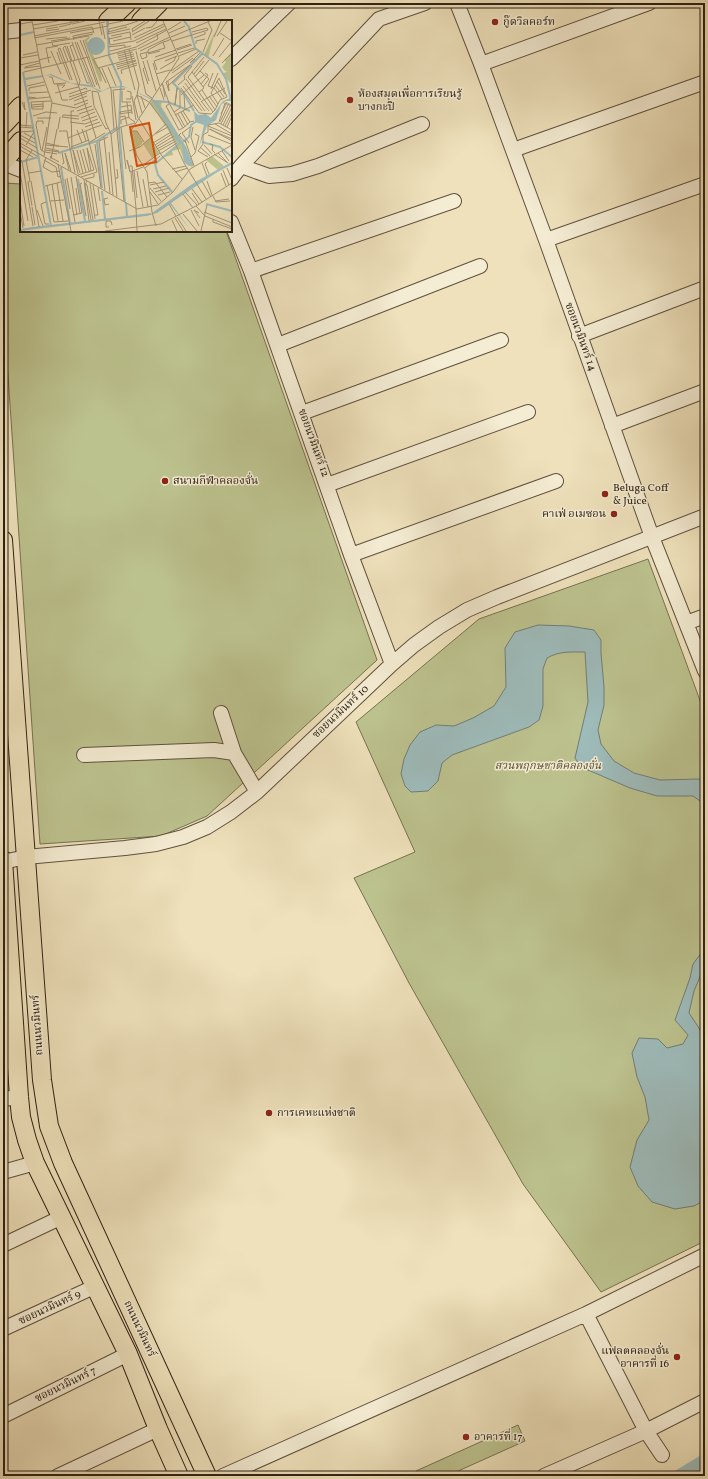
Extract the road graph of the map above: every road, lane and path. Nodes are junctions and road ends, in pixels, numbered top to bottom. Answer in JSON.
{"nodes":[{"id":1,"x":127,"y":3,"type":"edge"},
{"id":2,"x":159,"y":3,"type":"edge"},
{"id":3,"x":289,"y":3,"type":"edge"},
{"id":4,"x":426,"y":3,"type":"edge"},
{"id":5,"x":457,"y":3,"type":"edge"},
{"id":6,"x":649,"y":3,"type":"edge"},
{"id":7,"x":109,"y":20,"type":"edge"},
{"id":8,"x":142,"y":20,"type":"edge"},
{"id":9,"x":20,"y":30,"type":"edge"},
{"id":10,"x":3,"y":32,"type":"edge"},
{"id":11,"x":232,"y":58,"type":"edge"},
{"id":12,"x":481,"y":64,"type":"junction"},
{"id":13,"x":705,"y":82,"type":"edge"},
{"id":14,"x":422,"y":124,"type":"dead end"},
{"id":15,"x":20,"y":142,"type":"edge"},
{"id":16,"x":513,"y":150,"type":"junction"},
{"id":17,"x":3,"y":162,"type":"edge"},
{"id":18,"x":241,"y":166,"type":"junction"},
{"id":19,"x":20,"y":170,"type":"edge"},
{"id":20,"x":232,"y":177,"type":"edge"},
{"id":21,"x":705,"y":184,"type":"edge"},
{"id":22,"x":454,"y":201,"type":"dead end"},
{"id":23,"x":232,"y":224,"type":"edge"},
{"id":24,"x":546,"y":240,"type":"junction"},
{"id":25,"x":480,"y":266,"type":"dead end"},
{"id":26,"x":251,"y":272,"type":"junction"},
{"id":27,"x":705,"y":288,"type":"edge"},
{"id":28,"x":579,"y":336,"type":"junction"},
{"id":29,"x":502,"y":340,"type":"dead end"},
{"id":30,"x":278,"y":344,"type":"junction"},
{"id":31,"x":705,"y":391,"type":"edge"},
{"id":32,"x":528,"y":412,"type":"dead end"},
{"id":33,"x":302,"y":413,"type":"junction"},
{"id":34,"x":612,"y":426,"type":"junction"},
{"id":35,"x":556,"y":481,"type":"dead end"},
{"id":36,"x":328,"y":485,"type":"junction"},
{"id":37,"x":705,"y":516,"type":"edge"},
{"id":38,"x":652,"y":537,"type":"junction"},
{"id":39,"x":3,"y":540,"type":"edge"},
{"id":40,"x":352,"y":554,"type":"junction"},
{"id":41,"x":705,"y":616,"type":"edge"},
{"id":42,"x":686,"y":623,"type":"junction"},
{"id":43,"x":392,"y":664,"type":"junction"},
{"id":44,"x":705,"y":671,"type":"edge"},
{"id":45,"x":221,"y":713,"type":"dead end"},
{"id":46,"x":234,"y":753,"type":"junction"},
{"id":47,"x":84,"y":755,"type":"dead end"},
{"id":48,"x":257,"y":792,"type":"junction"},
{"id":49,"x":26,"y":857,"type":"junction"},
{"id":50,"x":3,"y":861,"type":"edge"},
{"id":51,"x":6,"y":948,"type":"edge"},
{"id":52,"x":8,"y":1027,"type":"edge"},
{"id":53,"x":11,"y":1098,"type":"edge"},
{"id":54,"x":35,"y":1163,"type":"junction"},
{"id":55,"x":3,"y":1172,"type":"edge"},
{"id":56,"x":62,"y":1217,"type":"junction"},
{"id":57,"x":3,"y":1245,"type":"edge"},
{"id":58,"x":705,"y":1255,"type":"edge"},
{"id":59,"x":96,"y":1286,"type":"junction"},
{"id":60,"x":586,"y":1314,"type":"junction"},
{"id":61,"x":3,"y":1329,"type":"edge"},
{"id":62,"x":128,"y":1354,"type":"junction"},
{"id":63,"x":705,"y":1401,"type":"edge"},
{"id":64,"x":3,"y":1416,"type":"edge"},
{"id":65,"x":158,"y":1429,"type":"junction"},
{"id":66,"x":646,"y":1431,"type":"junction"},
{"id":67,"x":662,"y":1455,"type":"dead end"},
{"id":68,"x":58,"y":1476,"type":"edge"},
{"id":69,"x":179,"y":1476,"type":"edge"},
{"id":70,"x":207,"y":1476,"type":"edge"},
{"id":71,"x":222,"y":1476,"type":"edge"},
{"id":72,"x":544,"y":1476,"type":"edge"}],
"edges":[{"from":1,"to":7,"type":"main road"},
{"from":2,"to":8,"type":"main road"},
{"from":3,"to":11,"type":"street"},
{"from":4,"to":18,"type":"street"},
{"from":5,"to":12,"type":"street","name":"ซอยนวมินทร์ 14"},
{"from":6,"to":12,"type":"street"},
{"from":9,"to":10,"type":"street"},
{"from":12,"to":16,"type":"street","name":"ซอยนวมินทร์ 14"},
{"from":13,"to":16,"type":"street"},
{"from":14,"to":18,"type":"street"},
{"from":15,"to":17,"type":"main road"},
{"from":16,"to":24,"type":"street","name":"ซอยนวมินทร์ 14"},
{"from":17,"to":19,"type":"street"},
{"from":18,"to":20,"type":"street"},
{"from":21,"to":24,"type":"street"},
{"from":22,"to":26,"type":"street"},
{"from":23,"to":26,"type":"street","name":"ซอยนวมินทร์ 12"},
{"from":24,"to":28,"type":"street","name":"ซอยนวมินทร์ 14"},
{"from":25,"to":30,"type":"street"},
{"from":26,"to":30,"type":"street","name":"ซอยนวมินทร์ 12"},
{"from":27,"to":28,"type":"street"},
{"from":28,"to":34,"type":"street","name":"ซอยนวมินทร์ 14"},
{"from":29,"to":33,"type":"street"},
{"from":30,"to":33,"type":"street","name":"ซอยนวมินทร์ 12"},
{"from":31,"to":34,"type":"street"},
{"from":32,"to":36,"type":"street"},
{"from":33,"to":36,"type":"street","name":"ซอยนวมินทร์ 12"},
{"from":34,"to":38,"type":"street","name":"ซอยนวมินทร์ 14"},
{"from":35,"to":40,"type":"street"},
{"from":36,"to":40,"type":"street","name":"ซอยนวมินทร์ 12"},
{"from":37,"to":38,"type":"street","name":"ซอยนวมินทร์ 10"},
{"from":38,"to":42,"type":"street","name":"ซอยนวมินทร์ 14"},
{"from":38,"to":43,"type":"street","name":"ซอยนวมินทร์ 10"},
{"from":39,"to":49,"type":"main road","name":"ถนนนวมินทร์"},
{"from":40,"to":43,"type":"street","name":"ซอยนวมินทร์ 12"},
{"from":41,"to":42,"type":"street"},
{"from":42,"to":44,"type":"street","name":"ซอยนวมินทร์ 14"},
{"from":43,"to":48,"type":"street","name":"ซอยนวมินทร์ 10"},
{"from":45,"to":46,"type":"street"},
{"from":46,"to":47,"type":"street"},
{"from":46,"to":48,"type":"street"},
{"from":48,"to":49,"type":"street","name":"ซอยนวมินทร์ 10"},
{"from":49,"to":50,"type":"street","name":"ซอยนวมินทร์ 10"},
{"from":49,"to":70,"type":"main road","name":"ถนนนวมินทร์"},
{"from":50,"to":51,"type":"main road","name":"ถนนนวมินทร์"},
{"from":51,"to":52,"type":"main road","name":"ถนนนวมินทร์"},
{"from":52,"to":53,"type":"main road","name":"ถนนนวมินทร์"},
{"from":53,"to":54,"type":"main road","name":"ถนนนวมินทร์"},
{"from":54,"to":55,"type":"street"},
{"from":54,"to":56,"type":"main road","name":"ถนนนวมินทร์"},
{"from":56,"to":57,"type":"street"},
{"from":56,"to":59,"type":"main road","name":"ถนนนวมินทร์"},
{"from":58,"to":60,"type":"street"},
{"from":59,"to":61,"type":"street","name":"ซอยนวมินทร์ 9"},
{"from":59,"to":62,"type":"main road","name":"ถนนนวมินทร์"},
{"from":60,"to":66,"type":"street"},
{"from":60,"to":71,"type":"street"},
{"from":62,"to":64,"type":"street","name":"ซอยนวมินทร์ 7"},
{"from":62,"to":65,"type":"main road","name":"ถนนนวมินทร์"},
{"from":63,"to":66,"type":"street"},
{"from":65,"to":68,"type":"street"},
{"from":65,"to":69,"type":"main road","name":"ถนนนวมินทร์"},
{"from":66,"to":67,"type":"street"},
{"from":66,"to":72,"type":"street"}]}
